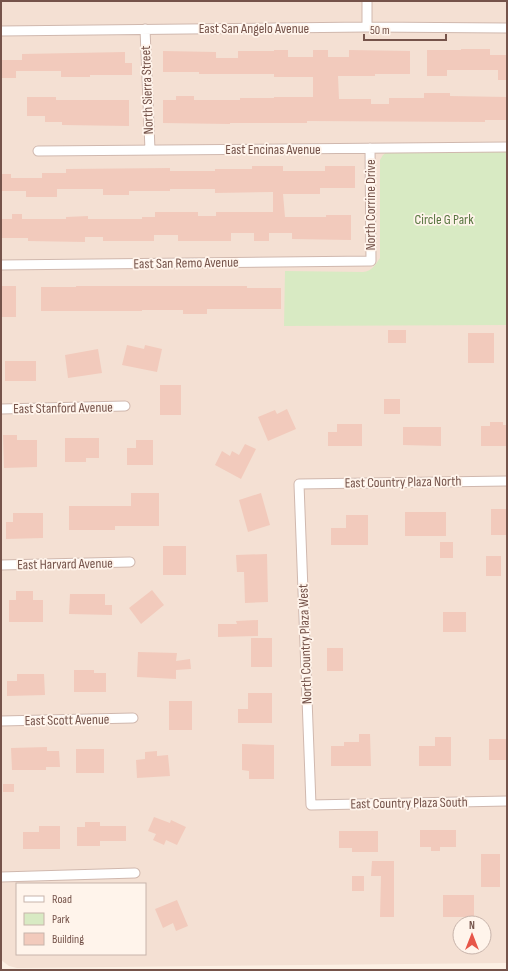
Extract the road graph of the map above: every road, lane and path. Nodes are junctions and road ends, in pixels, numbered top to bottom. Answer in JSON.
{"nodes":[{"id":1,"x":367,"y":1,"type":"edge"},
{"id":2,"x":368,"y":27,"type":"junction"},
{"id":3,"x":507,"y":28,"type":"edge"},
{"id":4,"x":145,"y":29,"type":"junction"},
{"id":5,"x":1,"y":31,"type":"edge"},
{"id":6,"x":507,"y":147,"type":"edge"},
{"id":7,"x":370,"y":148,"type":"junction"},
{"id":8,"x":150,"y":150,"type":"junction"},
{"id":9,"x":38,"y":151,"type":"dead end"},
{"id":10,"x":371,"y":261,"type":"joint"},
{"id":11,"x":1,"y":265,"type":"edge"},
{"id":12,"x":125,"y":406,"type":"dead end"},
{"id":13,"x":1,"y":409,"type":"edge"},
{"id":14,"x":507,"y":481,"type":"edge"},
{"id":15,"x":300,"y":484,"type":"joint"},
{"id":16,"x":130,"y":562,"type":"dead end"},
{"id":17,"x":1,"y":565,"type":"edge"},
{"id":18,"x":133,"y":718,"type":"dead end"},
{"id":19,"x":1,"y":721,"type":"edge"},
{"id":20,"x":507,"y":801,"type":"edge"},
{"id":21,"x":311,"y":804,"type":"joint"},
{"id":22,"x":135,"y":873,"type":"dead end"},
{"id":23,"x":1,"y":876,"type":"edge"}],
"edges":[{"from":1,"to":2,"type":"street"},
{"from":2,"to":3,"type":"street","name":"East San Angelo Avenue"},
{"from":2,"to":4,"type":"street","name":"East San Angelo Avenue"},
{"from":4,"to":5,"type":"street","name":"East San Angelo Avenue"},
{"from":4,"to":8,"type":"street","name":"North Sierra Street"},
{"from":6,"to":7,"type":"street","name":"East Encinas Avenue"},
{"from":7,"to":8,"type":"street","name":"East Encinas Avenue"},
{"from":7,"to":10,"type":"street","name":"North Corrine Drive"},
{"from":8,"to":9,"type":"street","name":"East Encinas Avenue"},
{"from":10,"to":11,"type":"street","name":"East San Remo Avenue"},
{"from":12,"to":13,"type":"street","name":"East Stanford Avenue"},
{"from":14,"to":15,"type":"street","name":"East Country Plaza North"},
{"from":15,"to":21,"type":"street","name":"North Country Plaza West"},
{"from":16,"to":17,"type":"street","name":"East Harvard Avenue"},
{"from":18,"to":19,"type":"street","name":"East Scott Avenue"},
{"from":20,"to":21,"type":"street","name":"East Country Plaza South"},
{"from":22,"to":23,"type":"street"}]}
